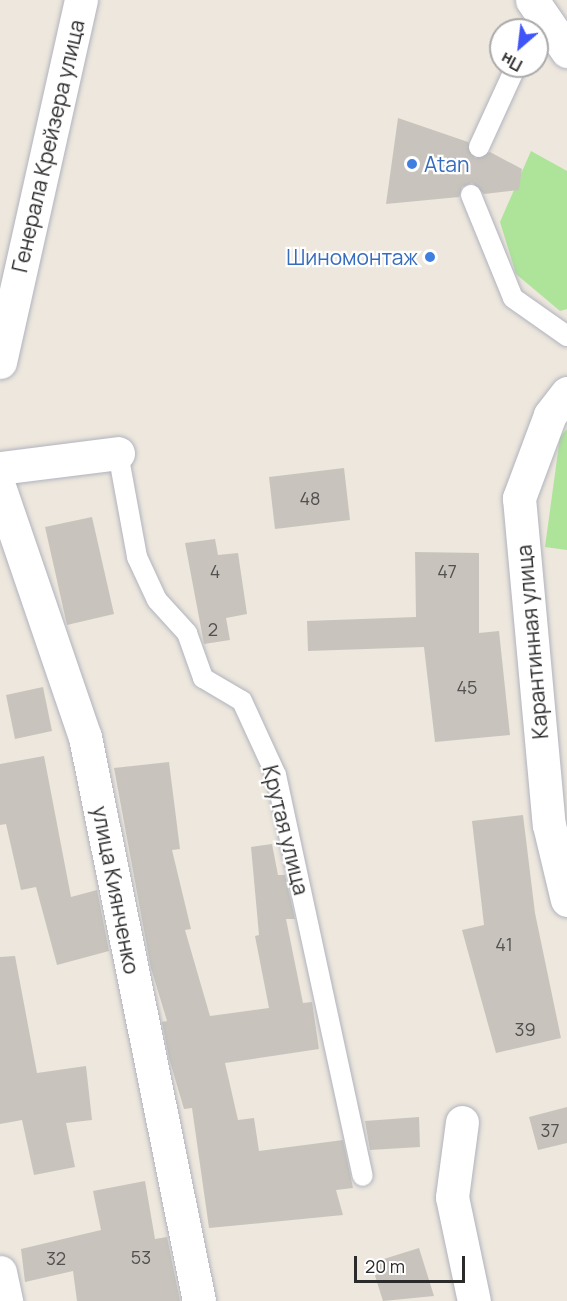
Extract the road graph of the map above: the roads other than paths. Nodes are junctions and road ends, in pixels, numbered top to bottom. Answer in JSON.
{"nodes":[{"id":1,"x":81,"y":0,"type":"edge"},
{"id":2,"x":534,"y":15,"type":"edge"},
{"id":3,"x":567,"y":51,"type":"edge"},
{"id":4,"x":510,"y":78,"type":"edge"},
{"id":5,"x":478,"y":147,"type":"dead end"},
{"id":6,"x":471,"y":195,"type":"dead end"},
{"id":7,"x":567,"y":336,"type":"edge"},
{"id":8,"x":0,"y":362,"type":"edge"},
{"id":9,"x":567,"y":393,"type":"edge"},
{"id":10,"x":118,"y":453,"type":"joint"},
{"id":11,"x":0,"y":468,"type":"edge"},
{"id":12,"x":0,"y":489,"type":"edge"},
{"id":13,"x":567,"y":900,"type":"edge"},
{"id":14,"x":462,"y":1122,"type":"dead end"},
{"id":15,"x":363,"y":1176,"type":"dead end"},
{"id":16,"x":0,"y":1272,"type":"edge"},
{"id":17,"x":6,"y":1301,"type":"edge"},
{"id":18,"x":200,"y":1301,"type":"edge"},
{"id":19,"x":474,"y":1301,"type":"edge"}],
"edges":[{"from":1,"to":8,"type":"street","name":"Генерала Крейзера улица"},
{"from":2,"to":3,"type":"street"},
{"from":4,"to":5,"type":"lane"},
{"from":6,"to":7,"type":"lane"},
{"from":9,"to":13,"type":"street","name":"Карантинная улица"},
{"from":10,"to":11,"type":"street"},
{"from":10,"to":15,"type":"lane","name":"Крутая улица"},
{"from":12,"to":18,"type":"street","name":"улица Киянченко"},
{"from":14,"to":19,"type":"street"},
{"from":16,"to":17,"type":"street"}]}
